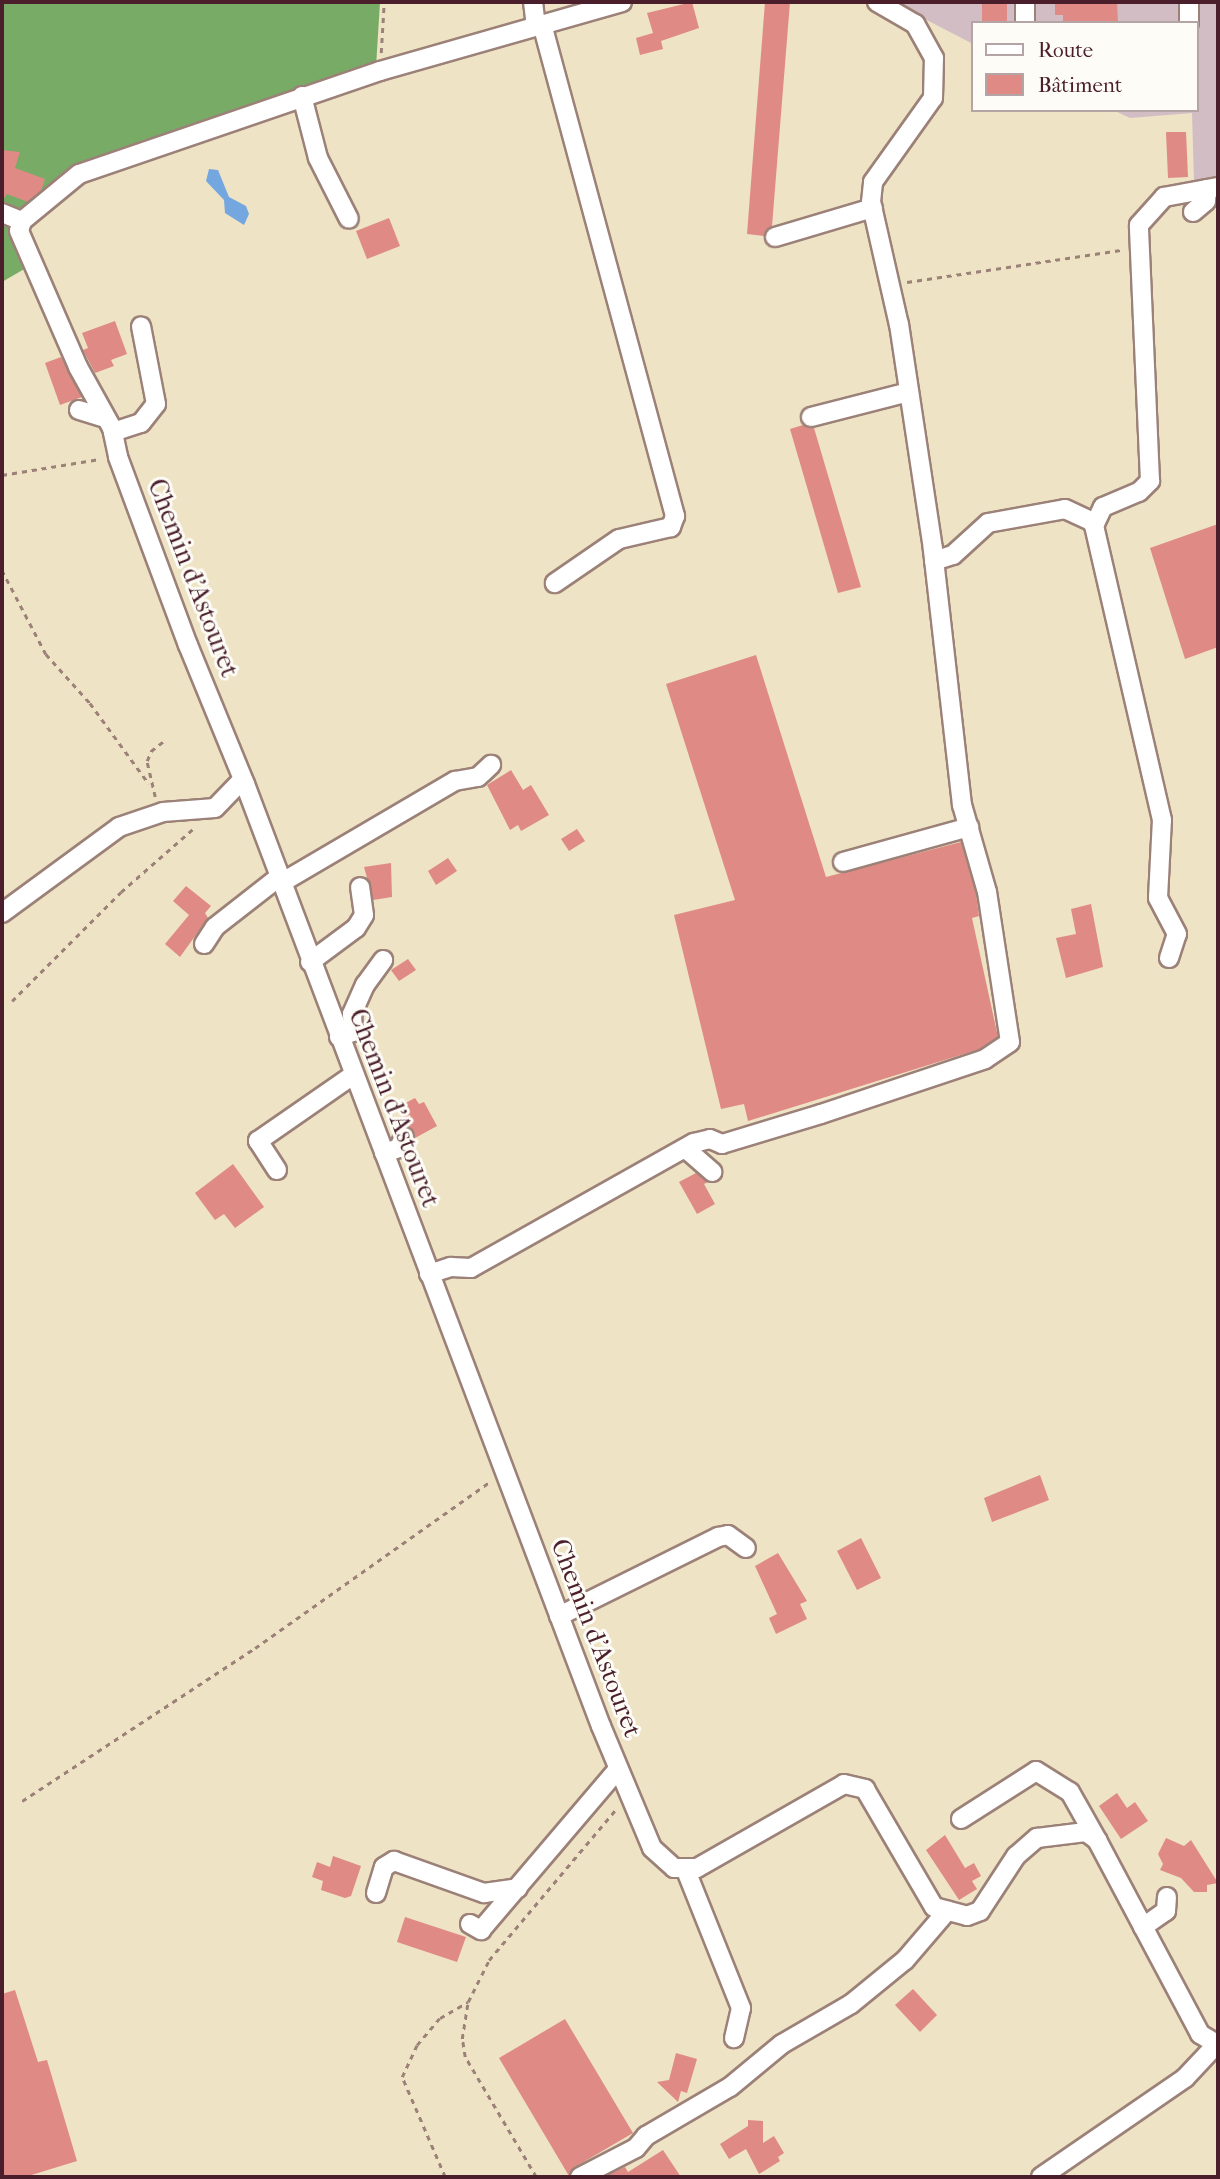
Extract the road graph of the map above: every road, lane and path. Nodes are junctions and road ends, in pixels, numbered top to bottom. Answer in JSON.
{"nodes":[{"id":1,"x":384,"y":2,"type":"edge"},
{"id":2,"x":533,"y":2,"type":"edge"},
{"id":3,"x":622,"y":2,"type":"edge"},
{"id":4,"x":877,"y":2,"type":"edge"},
{"id":5,"x":1025,"y":2,"type":"edge"},
{"id":6,"x":1189,"y":2,"type":"edge"},
{"id":7,"x":1026,"y":21,"type":"edge"},
{"id":8,"x":1189,"y":21,"type":"edge"},
{"id":9,"x":539,"y":25,"type":"junction"},
{"id":10,"x":380,"y":71,"type":"junction"},
{"id":11,"x":302,"y":96,"type":"junction"},
{"id":12,"x":1212,"y":188,"type":"edge"},
{"id":13,"x":873,"y":208,"type":"junction"},
{"id":14,"x":1193,"y":212,"type":"dead end"},
{"id":15,"x":2,"y":213,"type":"edge"},
{"id":16,"x":349,"y":219,"type":"dead end"},
{"id":17,"x":22,"y":221,"type":"junction"},
{"id":18,"x":775,"y":237,"type":"dead end"},
{"id":19,"x":1138,"y":250,"type":"junction"},
{"id":20,"x":890,"y":286,"type":"junction"},
{"id":21,"x":141,"y":326,"type":"dead end"},
{"id":22,"x":909,"y":392,"type":"junction"},
{"id":23,"x":79,"y":410,"type":"dead end"},
{"id":24,"x":811,"y":418,"type":"dead end"},
{"id":25,"x":109,"y":425,"type":"junction"},
{"id":26,"x":118,"y":457,"type":"junction"},
{"id":27,"x":2,"y":475,"type":"edge"},
{"id":28,"x":1095,"y":523,"type":"junction"},
{"id":29,"x":934,"y":561,"type":"junction"},
{"id":30,"x":2,"y":570,"type":"edge"},
{"id":31,"x":555,"y":583,"type":"dead end"},
{"id":32,"x":164,"y":741,"type":"dead end"},
{"id":33,"x":491,"y":765,"type":"dead end"},
{"id":34,"x":243,"y":779,"type":"junction"},
{"id":35,"x":149,"y":784,"type":"junction"},
{"id":36,"x":215,"y":808,"type":"junction"},
{"id":37,"x":163,"y":812,"type":"junction"},
{"id":38,"x":969,"y":827,"type":"junction"},
{"id":39,"x":843,"y":862,"type":"dead end"},
{"id":40,"x":280,"y":880,"type":"junction"},
{"id":41,"x":360,"y":887,"type":"dead end"},
{"id":42,"x":2,"y":913,"type":"edge"},
{"id":43,"x":204,"y":944,"type":"dead end"},
{"id":44,"x":1169,"y":958,"type":"dead end"},
{"id":45,"x":383,"y":960,"type":"dead end"},
{"id":46,"x":310,"y":961,"type":"junction"},
{"id":47,"x":12,"y":1000,"type":"dead end"},
{"id":48,"x":339,"y":1037,"type":"junction"},
{"id":49,"x":353,"y":1075,"type":"junction"},
{"id":50,"x":404,"y":1137,"type":"dead end"},
{"id":51,"x":686,"y":1149,"type":"junction"},
{"id":52,"x":384,"y":1153,"type":"junction"},
{"id":53,"x":277,"y":1170,"type":"dead end"},
{"id":54,"x":712,"y":1172,"type":"dead end"},
{"id":55,"x":429,"y":1274,"type":"junction"},
{"id":56,"x":505,"y":1472,"type":"junction"},
{"id":57,"x":746,"y":1548,"type":"dead end"},
{"id":58,"x":559,"y":1616,"type":"junction"},
{"id":59,"x":618,"y":1769,"type":"junction"},
{"id":60,"x":22,"y":1801,"type":"dead end"},
{"id":61,"x":634,"y":1804,"type":"junction"},
{"id":62,"x":961,"y":1819,"type":"dead end"},
{"id":63,"x":1097,"y":1840,"type":"junction"},
{"id":64,"x":685,"y":1868,"type":"junction"},
{"id":65,"x":518,"y":1888,"type":"junction"},
{"id":66,"x":376,"y":1893,"type":"dead end"},
{"id":67,"x":1167,"y":1897,"type":"dead end"},
{"id":68,"x":947,"y":1911,"type":"junction"},
{"id":69,"x":470,"y":1924,"type":"dead end"},
{"id":70,"x":1143,"y":1927,"type":"junction"},
{"id":71,"x":468,"y":2001,"type":"junction"},
{"id":72,"x":734,"y":2038,"type":"dead end"},
{"id":73,"x":1217,"y":2045,"type":"edge"},
{"id":74,"x":445,"y":2177,"type":"edge"},
{"id":75,"x":536,"y":2177,"type":"edge"},
{"id":76,"x":580,"y":2177,"type":"edge"},
{"id":77,"x":1041,"y":2177,"type":"edge"}],
"edges":[{"from":1,"to":10,"type":"path"},
{"from":2,"to":9,"type":"street"},
{"from":3,"to":9,"type":"street"},
{"from":4,"to":13,"type":"street"},
{"from":5,"to":7,"type":"street"},
{"from":6,"to":8,"type":"street"},
{"from":9,"to":10,"type":"street"},
{"from":9,"to":31,"type":"street"},
{"from":10,"to":11,"type":"street"},
{"from":11,"to":16,"type":"street"},
{"from":11,"to":17,"type":"street"},
{"from":12,"to":14,"type":"street"},
{"from":12,"to":19,"type":"street"},
{"from":13,"to":18,"type":"street"},
{"from":13,"to":20,"type":"street"},
{"from":15,"to":17,"type":"street"},
{"from":17,"to":25,"type":"street","name":"Chemin d'Astouret"},
{"from":19,"to":20,"type":"path"},
{"from":19,"to":28,"type":"street"},
{"from":20,"to":22,"type":"street"},
{"from":21,"to":25,"type":"street"},
{"from":22,"to":24,"type":"street"},
{"from":22,"to":29,"type":"street"},
{"from":23,"to":25,"type":"street"},
{"from":25,"to":26,"type":"street","name":"Chemin d'Astouret"},
{"from":26,"to":27,"type":"path"},
{"from":26,"to":34,"type":"street","name":"Chemin d'Astouret"},
{"from":28,"to":29,"type":"street"},
{"from":28,"to":44,"type":"street"},
{"from":29,"to":38,"type":"street"},
{"from":30,"to":35,"type":"path"},
{"from":32,"to":35,"type":"path"},
{"from":33,"to":40,"type":"street"},
{"from":34,"to":36,"type":"street"},
{"from":34,"to":40,"type":"street","name":"Chemin d'Astouret"},
{"from":35,"to":37,"type":"path"},
{"from":36,"to":37,"type":"street"},
{"from":36,"to":47,"type":"path"},
{"from":37,"to":42,"type":"street"},
{"from":38,"to":39,"type":"street"},
{"from":38,"to":51,"type":"street"},
{"from":40,"to":43,"type":"street"},
{"from":40,"to":46,"type":"street","name":"Chemin d'Astouret"},
{"from":41,"to":46,"type":"street"},
{"from":45,"to":48,"type":"street"},
{"from":46,"to":48,"type":"street","name":"Chemin d'Astouret"},
{"from":48,"to":49,"type":"street","name":"Chemin d'Astouret"},
{"from":49,"to":52,"type":"street","name":"Chemin d'Astouret"},
{"from":49,"to":53,"type":"street"},
{"from":50,"to":52,"type":"street"},
{"from":51,"to":54,"type":"street"},
{"from":51,"to":55,"type":"street"},
{"from":52,"to":55,"type":"street","name":"Chemin d'Astouret"},
{"from":55,"to":56,"type":"street","name":"Chemin d'Astouret"},
{"from":56,"to":58,"type":"street","name":"Chemin d'Astouret"},
{"from":56,"to":60,"type":"path"},
{"from":57,"to":58,"type":"street"},
{"from":58,"to":59,"type":"street","name":"Chemin d'Astouret"},
{"from":59,"to":61,"type":"street","name":"Chemin d'Astouret"},
{"from":59,"to":65,"type":"street"},
{"from":61,"to":64,"type":"street","name":"Chemin d'Astouret"},
{"from":61,"to":71,"type":"path"},
{"from":62,"to":63,"type":"street"},
{"from":63,"to":68,"type":"street"},
{"from":63,"to":70,"type":"street"},
{"from":64,"to":68,"type":"street"},
{"from":64,"to":72,"type":"street"},
{"from":65,"to":66,"type":"street"},
{"from":65,"to":69,"type":"street"},
{"from":67,"to":70,"type":"street"},
{"from":68,"to":76,"type":"street"},
{"from":70,"to":73,"type":"street"},
{"from":71,"to":74,"type":"path"},
{"from":71,"to":75,"type":"path"},
{"from":73,"to":77,"type":"street"}]}
